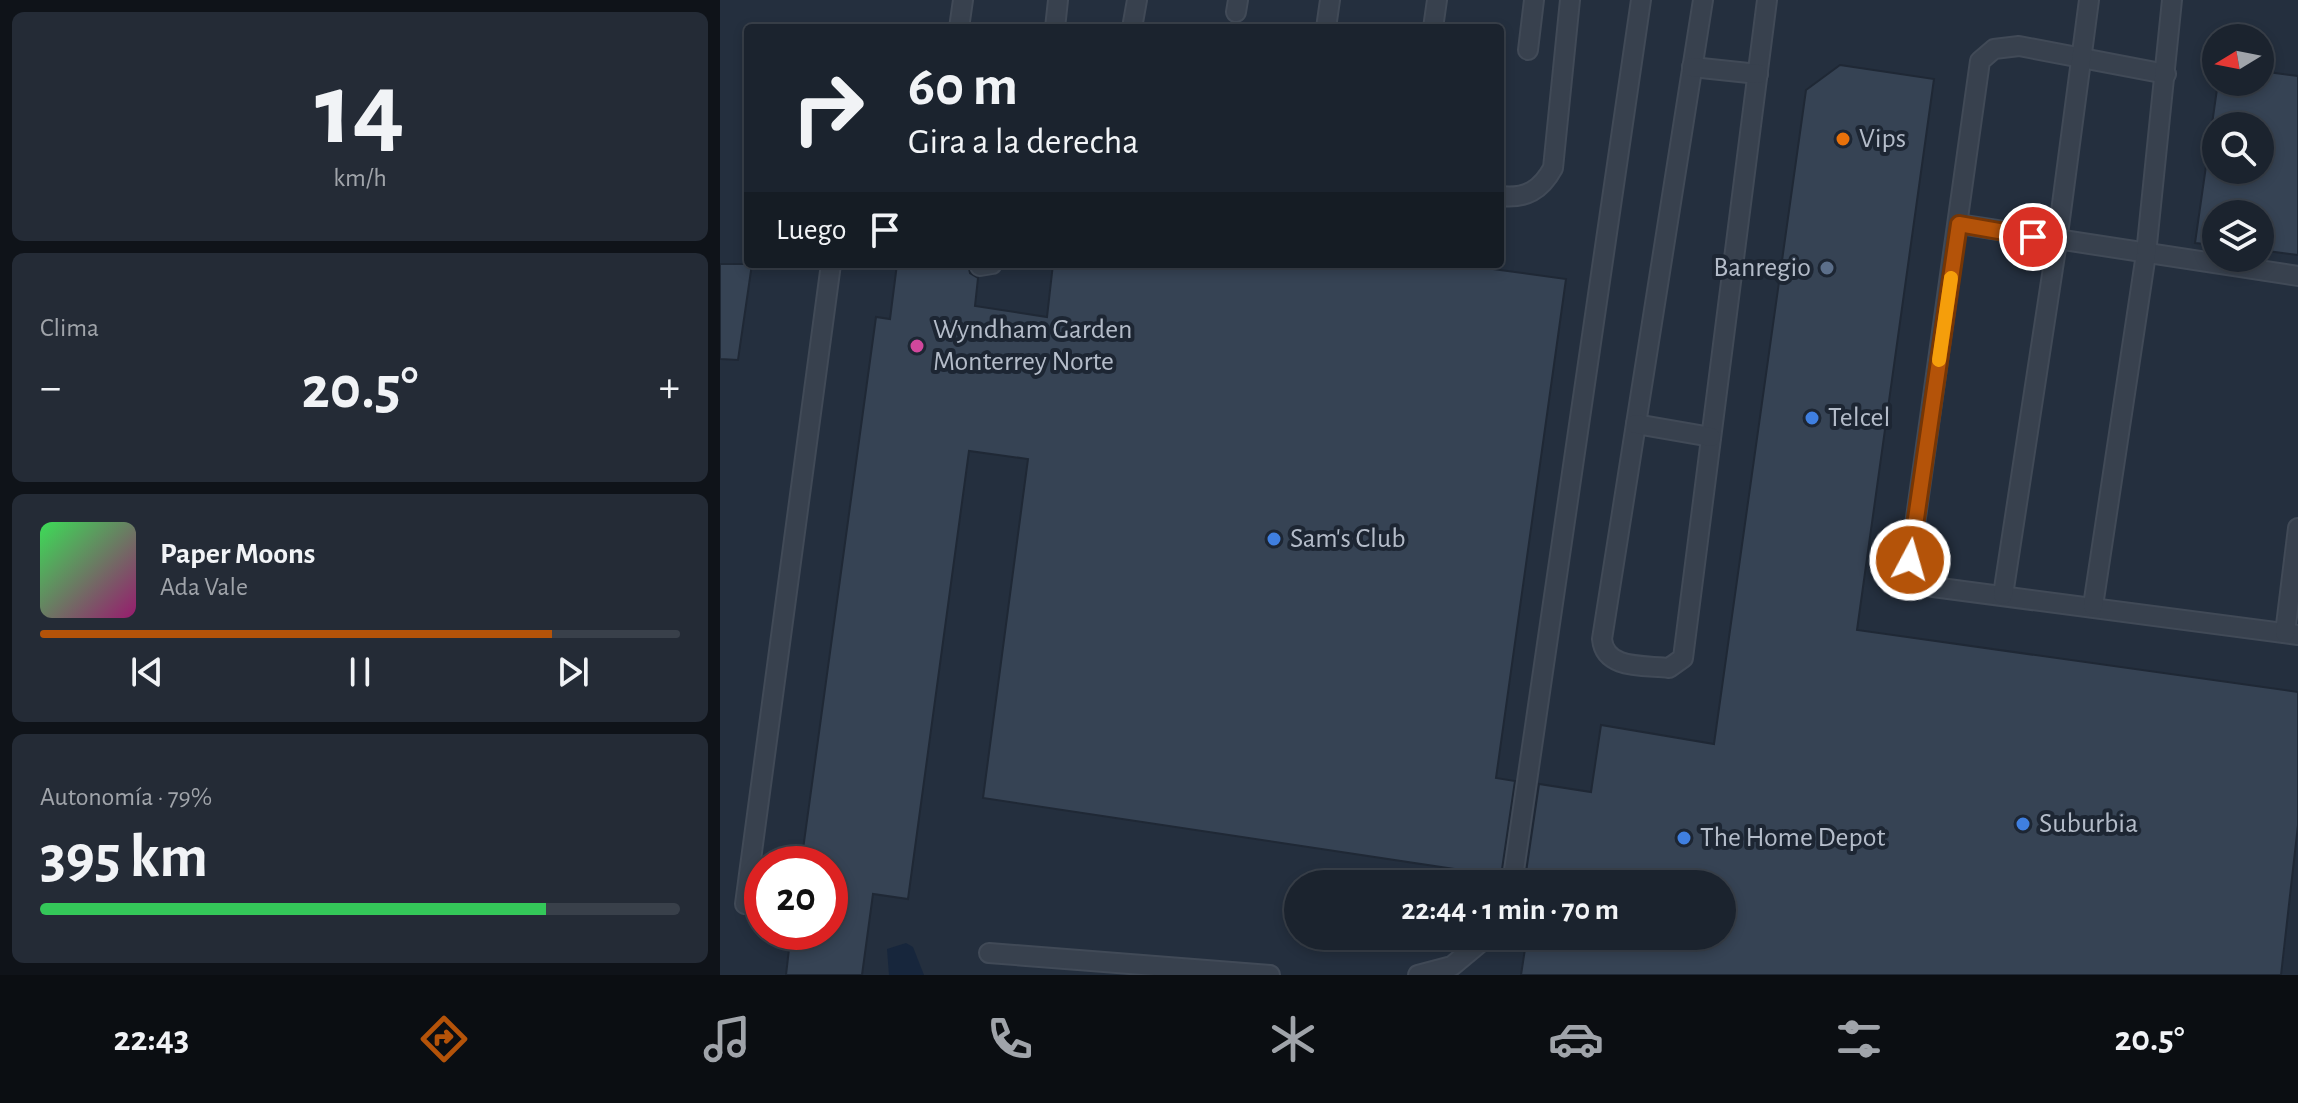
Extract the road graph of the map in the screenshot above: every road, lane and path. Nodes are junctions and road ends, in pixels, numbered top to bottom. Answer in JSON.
{"nodes":[{"id":1,"x":963,"y":0,"type":"edge"},
{"id":2,"x":1058,"y":0,"type":"edge"},
{"id":3,"x":1137,"y":0,"type":"edge"},
{"id":4,"x":1330,"y":0,"type":"edge"},
{"id":5,"x":1437,"y":0,"type":"edge"},
{"id":6,"x":1534,"y":0,"type":"edge"},
{"id":7,"x":1570,"y":0,"type":"edge"},
{"id":8,"x":1641,"y":0,"type":"edge"},
{"id":9,"x":1703,"y":0,"type":"edge"},
{"id":10,"x":1767,"y":0,"type":"edge"},
{"id":11,"x":2089,"y":0,"type":"edge"},
{"id":12,"x":2172,"y":0,"type":"edge"},
{"id":13,"x":960,"y":24,"type":"edge"},
{"id":14,"x":1055,"y":24,"type":"edge"},
{"id":15,"x":1133,"y":24,"type":"edge"},
{"id":16,"x":1327,"y":24,"type":"edge"},
{"id":17,"x":1434,"y":24,"type":"edge"},
{"id":18,"x":1528,"y":50,"type":"dead end"},
{"id":19,"x":2082,"y":57,"type":"junction"},
{"id":20,"x":1692,"y":67,"type":"junction"},
{"id":21,"x":1758,"y":74,"type":"junction"},
{"id":22,"x":2166,"y":74,"type":"junction"},
{"id":23,"x":1504,"y":196,"type":"edge"},
{"id":24,"x":1959,"y":224,"type":"junction"},
{"id":25,"x":2057,"y":242,"type":"junction"},
{"id":26,"x":2146,"y":254,"type":"junction"},
{"id":27,"x":830,"y":268,"type":"edge"},
{"id":28,"x":2298,"y":276,"type":"edge"},
{"id":29,"x":1636,"y":424,"type":"junction"},
{"id":30,"x":1711,"y":437,"type":"junction"},
{"id":31,"x":2298,"y":528,"type":"edge"},
{"id":32,"x":2003,"y":595,"type":"junction"},
{"id":33,"x":2093,"y":606,"type":"junction"},
{"id":34,"x":2291,"y":634,"type":"edge"},
{"id":35,"x":753,"y":846,"type":"edge"},
{"id":36,"x":1514,"y":870,"type":"edge"},
{"id":37,"x":1471,"y":950,"type":"edge"},
{"id":38,"x":989,"y":953,"type":"dead end"},
{"id":39,"x":1270,"y":975,"type":"edge"},
{"id":40,"x":1418,"y":975,"type":"edge"}],
"edges":[{"from":1,"to":13,"type":"lane"},
{"from":2,"to":14,"type":"lane"},
{"from":3,"to":15,"type":"lane"},
{"from":4,"to":16,"type":"lane"},
{"from":5,"to":17,"type":"lane"},
{"from":6,"to":18,"type":"lane"},
{"from":7,"to":23,"type":"lane"},
{"from":8,"to":36,"type":"lane"},
{"from":9,"to":20,"type":"lane"},
{"from":10,"to":21,"type":"lane"},
{"from":11,"to":19,"type":"lane"},
{"from":12,"to":22,"type":"lane"},
{"from":19,"to":22,"type":"lane"},
{"from":19,"to":24,"type":"lane"},
{"from":19,"to":25,"type":"lane"},
{"from":20,"to":21,"type":"lane"},
{"from":20,"to":29,"type":"lane"},
{"from":21,"to":30,"type":"lane"},
{"from":22,"to":26,"type":"lane"},
{"from":24,"to":25,"type":"lane"},
{"from":24,"to":32,"type":"lane"},
{"from":25,"to":26,"type":"lane"},
{"from":25,"to":32,"type":"lane"},
{"from":26,"to":28,"type":"lane"},
{"from":26,"to":33,"type":"lane"},
{"from":27,"to":35,"type":"lane"},
{"from":29,"to":30,"type":"lane"},
{"from":29,"to":30,"type":"lane"},
{"from":31,"to":34,"type":"lane"},
{"from":32,"to":33,"type":"lane"},
{"from":33,"to":34,"type":"lane"},
{"from":37,"to":40,"type":"lane"},
{"from":38,"to":39,"type":"lane"}]}
